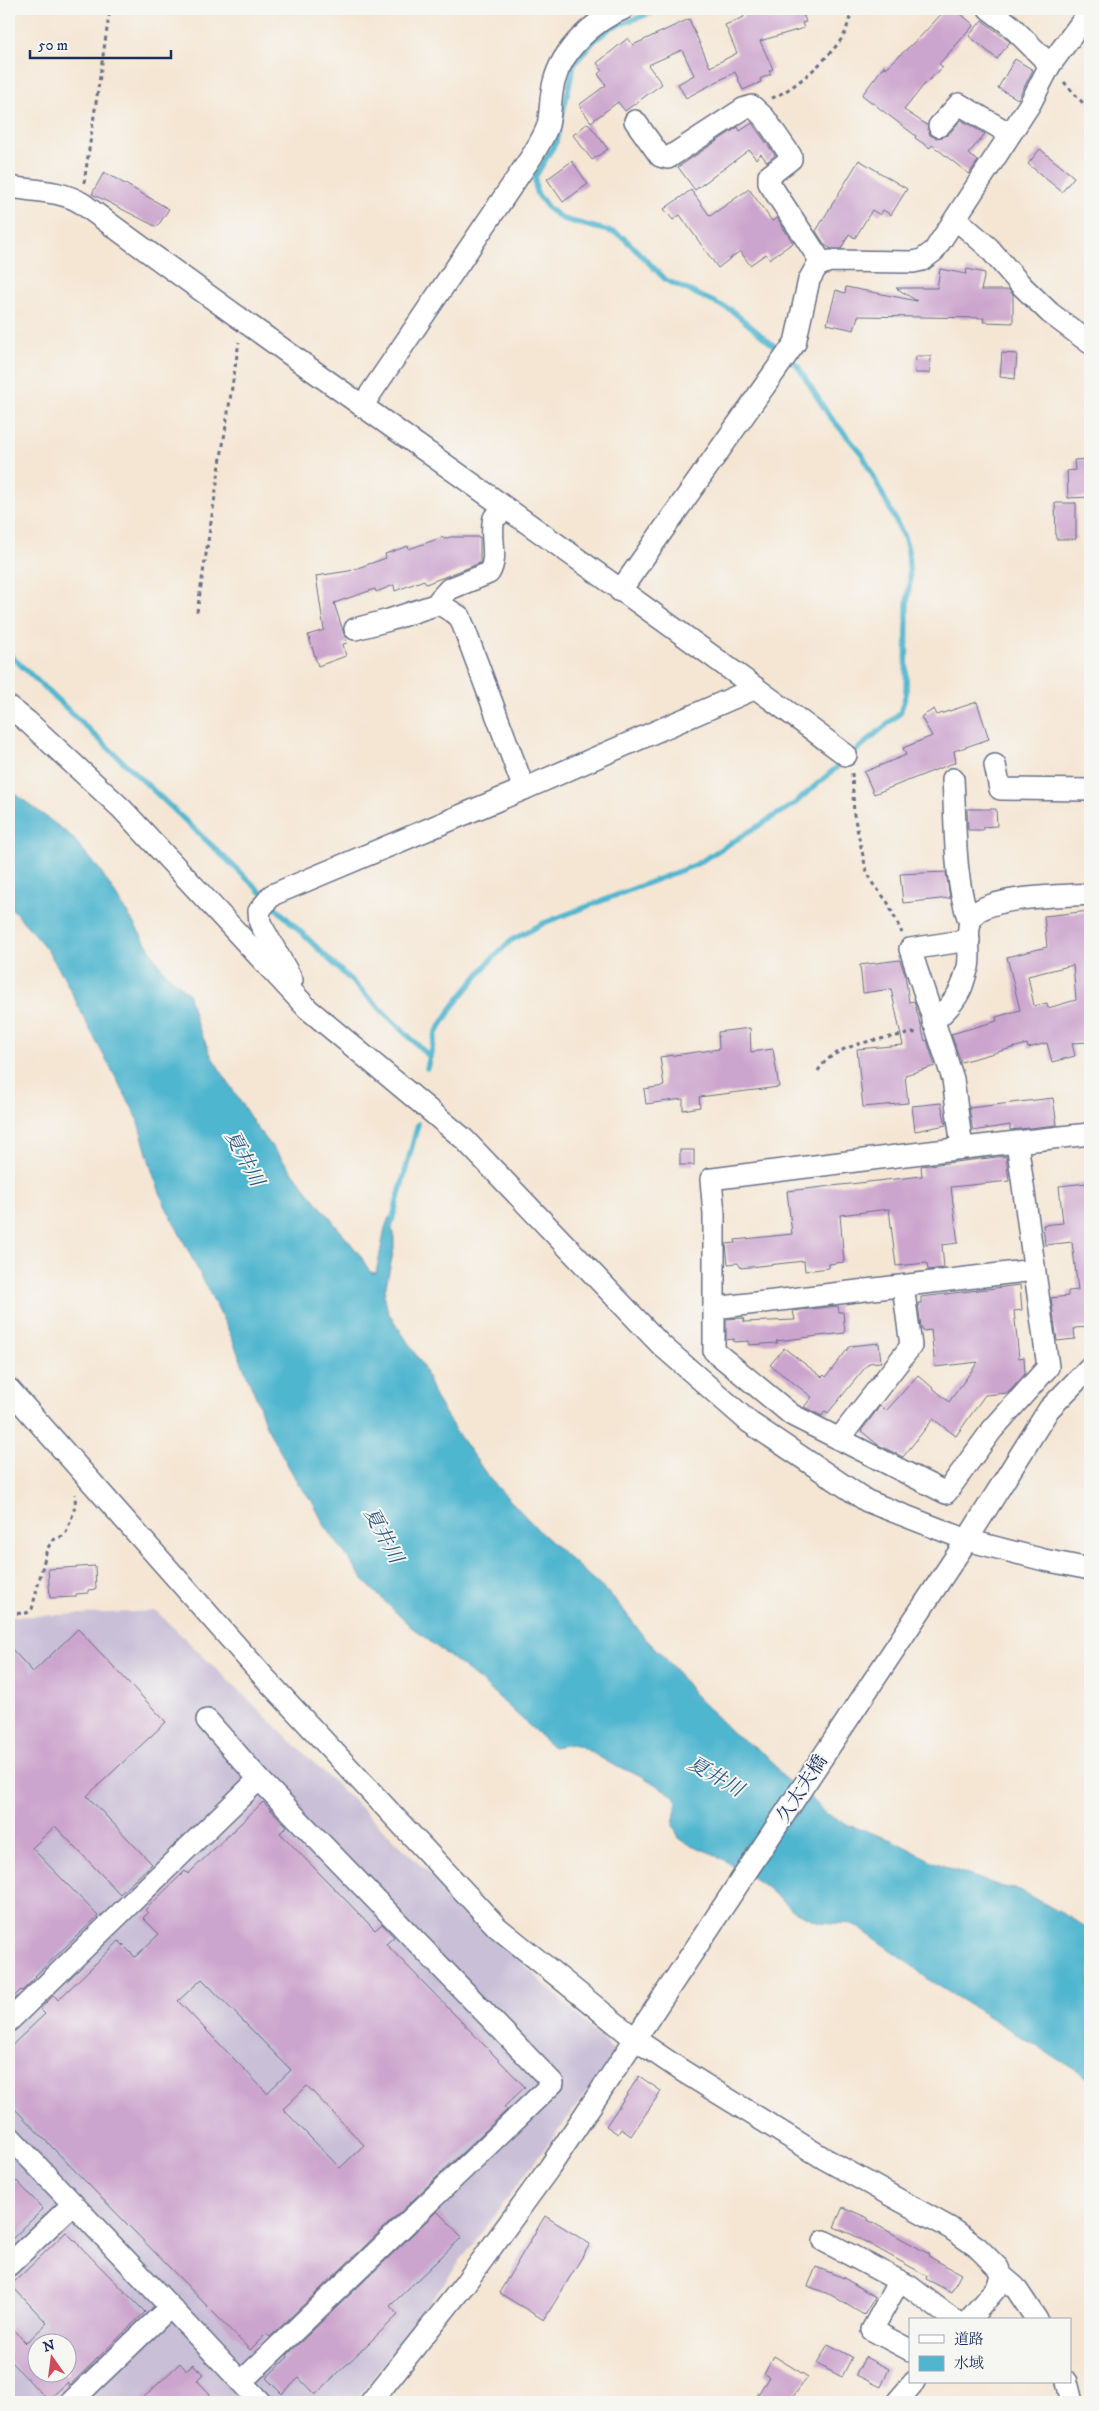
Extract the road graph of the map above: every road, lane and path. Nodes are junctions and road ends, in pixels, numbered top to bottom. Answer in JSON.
{"nodes":[{"id":1,"x":110,"y":9,"type":"edge"},
{"id":2,"x":624,"y":9,"type":"edge"},
{"id":3,"x":857,"y":9,"type":"edge"},
{"id":4,"x":989,"y":9,"type":"edge"},
{"id":5,"x":1090,"y":11,"type":"edge"},
{"id":6,"x":1050,"y":65,"type":"junction"},
{"id":7,"x":752,"y":106,"type":"junction"},
{"id":8,"x":1090,"y":111,"type":"edge"},
{"id":9,"x":634,"y":121,"type":"dead end"},
{"id":10,"x":939,"y":126,"type":"dead end"},
{"id":11,"x":1010,"y":134,"type":"junction"},
{"id":12,"x":9,"y":187,"type":"edge"},
{"id":13,"x":74,"y":198,"type":"junction"},
{"id":14,"x":956,"y":219,"type":"junction"},
{"id":15,"x":822,"y":263,"type":"junction"},
{"id":16,"x":242,"y":322,"type":"junction"},
{"id":17,"x":1090,"y":343,"type":"edge"},
{"id":18,"x":362,"y":406,"type":"junction"},
{"id":19,"x":506,"y":510,"type":"junction"},
{"id":20,"x":620,"y":591,"type":"junction"},
{"id":21,"x":440,"y":603,"type":"junction"},
{"id":22,"x":196,"y":612,"type":"dead end"},
{"id":23,"x":355,"y":629,"type":"dead end"},
{"id":24,"x":756,"y":688,"type":"junction"},
{"id":25,"x":9,"y":699,"type":"edge"},
{"id":26,"x":9,"y":707,"type":"edge"},
{"id":27,"x":28,"y":722,"type":"junction"},
{"id":28,"x":849,"y":763,"type":"joint"},
{"id":29,"x":995,"y":765,"type":"dead end"},
{"id":30,"x":952,"y":779,"type":"dead end"},
{"id":31,"x":524,"y":789,"type":"junction"},
{"id":32,"x":1090,"y":790,"type":"edge"},
{"id":33,"x":1090,"y":894,"type":"edge"},
{"id":34,"x":969,"y":932,"type":"junction"},
{"id":35,"x":910,"y":949,"type":"junction"},
{"id":36,"x":308,"y":1009,"type":"junction"},
{"id":37,"x":935,"y":1025,"type":"junction"},
{"id":38,"x":818,"y":1071,"type":"dead end"},
{"id":39,"x":1090,"y":1134,"type":"edge"},
{"id":40,"x":1017,"y":1142,"type":"junction"},
{"id":41,"x":962,"y":1148,"type":"junction"},
{"id":42,"x":1034,"y":1270,"type":"junction"},
{"id":43,"x":903,"y":1286,"type":"junction"},
{"id":44,"x":714,"y":1308,"type":"junction"},
{"id":45,"x":1090,"y":1367,"type":"edge"},
{"id":46,"x":9,"y":1389,"type":"edge"},
{"id":47,"x":839,"y":1439,"type":"junction"},
{"id":48,"x":75,"y":1492,"type":"dead end"},
{"id":49,"x":964,"y":1543,"type":"junction"},
{"id":50,"x":1090,"y":1569,"type":"edge"},
{"id":51,"x":9,"y":1614,"type":"edge"},
{"id":52,"x":207,"y":1720,"type":"dead end"},
{"id":53,"x":259,"y":1779,"type":"junction"},
{"id":54,"x":9,"y":2021,"type":"edge"},
{"id":55,"x":638,"y":2035,"type":"junction"},
{"id":56,"x":9,"y":2136,"type":"edge"},
{"id":57,"x":73,"y":2204,"type":"junction"},
{"id":58,"x":824,"y":2241,"type":"dead end"},
{"id":59,"x":9,"y":2265,"type":"edge"},
{"id":60,"x":1002,"y":2275,"type":"junction"},
{"id":61,"x":899,"y":2281,"type":"junction"},
{"id":62,"x":170,"y":2307,"type":"junction"},
{"id":63,"x":952,"y":2318,"type":"edge"},
{"id":64,"x":971,"y":2318,"type":"edge"},
{"id":65,"x":1036,"y":2318,"type":"edge"},
{"id":66,"x":909,"y":2349,"type":"edge"},
{"id":67,"x":241,"y":2382,"type":"junction"},
{"id":68,"x":912,"y":2384,"type":"edge"},
{"id":69,"x":1067,"y":2384,"type":"edge"},
{"id":70,"x":71,"y":2402,"type":"edge"},
{"id":71,"x":260,"y":2402,"type":"edge"},
{"id":72,"x":371,"y":2402,"type":"edge"},
{"id":73,"x":897,"y":2402,"type":"edge"},
{"id":74,"x":1072,"y":2402,"type":"edge"}],
"edges":[{"from":1,"to":13,"type":"path"},
{"from":2,"to":18,"type":"street"},
{"from":3,"to":7,"type":"path"},
{"from":4,"to":6,"type":"street"},
{"from":5,"to":6,"type":"street"},
{"from":6,"to":8,"type":"path"},
{"from":6,"to":11,"type":"street"},
{"from":7,"to":9,"type":"street"},
{"from":7,"to":15,"type":"street"},
{"from":10,"to":11,"type":"street"},
{"from":11,"to":14,"type":"street"},
{"from":12,"to":13,"type":"street"},
{"from":13,"to":16,"type":"street"},
{"from":14,"to":15,"type":"street"},
{"from":14,"to":17,"type":"street"},
{"from":15,"to":20,"type":"street"},
{"from":16,"to":18,"type":"street"},
{"from":16,"to":22,"type":"path"},
{"from":18,"to":19,"type":"street"},
{"from":19,"to":20,"type":"street"},
{"from":19,"to":21,"type":"street"},
{"from":20,"to":24,"type":"street"},
{"from":21,"to":23,"type":"street"},
{"from":21,"to":31,"type":"street"},
{"from":24,"to":28,"type":"street"},
{"from":24,"to":31,"type":"street"},
{"from":25,"to":27,"type":"street"},
{"from":26,"to":27,"type":"street"},
{"from":27,"to":36,"type":"street"},
{"from":28,"to":35,"type":"path"},
{"from":29,"to":32,"type":"street"},
{"from":30,"to":34,"type":"street"},
{"from":31,"to":36,"type":"street"},
{"from":33,"to":34,"type":"street"},
{"from":34,"to":35,"type":"street"},
{"from":34,"to":37,"type":"street"},
{"from":35,"to":37,"type":"street"},
{"from":36,"to":49,"type":"street"},
{"from":37,"to":38,"type":"path"},
{"from":37,"to":41,"type":"street"},
{"from":39,"to":40,"type":"street"},
{"from":40,"to":41,"type":"street"},
{"from":40,"to":42,"type":"street"},
{"from":41,"to":44,"type":"street"},
{"from":42,"to":43,"type":"street"},
{"from":42,"to":47,"type":"street"},
{"from":43,"to":44,"type":"street"},
{"from":43,"to":47,"type":"street"},
{"from":44,"to":47,"type":"street"},
{"from":45,"to":49,"type":"street","name":"久太夫橋"},
{"from":46,"to":55,"type":"street"},
{"from":48,"to":51,"type":"path"},
{"from":49,"to":50,"type":"street"},
{"from":49,"to":55,"type":"street","name":"久太夫橋"},
{"from":52,"to":53,"type":"street"},
{"from":53,"to":54,"type":"street"},
{"from":53,"to":67,"type":"street"},
{"from":55,"to":60,"type":"street"},
{"from":55,"to":72,"type":"street","name":"久太夫橋"},
{"from":56,"to":57,"type":"street"},
{"from":57,"to":59,"type":"street"},
{"from":57,"to":62,"type":"street"},
{"from":58,"to":61,"type":"street"},
{"from":60,"to":64,"type":"street"},
{"from":60,"to":65,"type":"street"},
{"from":61,"to":63,"type":"street"},
{"from":61,"to":66,"type":"street"},
{"from":62,"to":67,"type":"street"},
{"from":62,"to":70,"type":"street"},
{"from":67,"to":71,"type":"street"},
{"from":68,"to":73,"type":"street"},
{"from":69,"to":74,"type":"street"}]}
